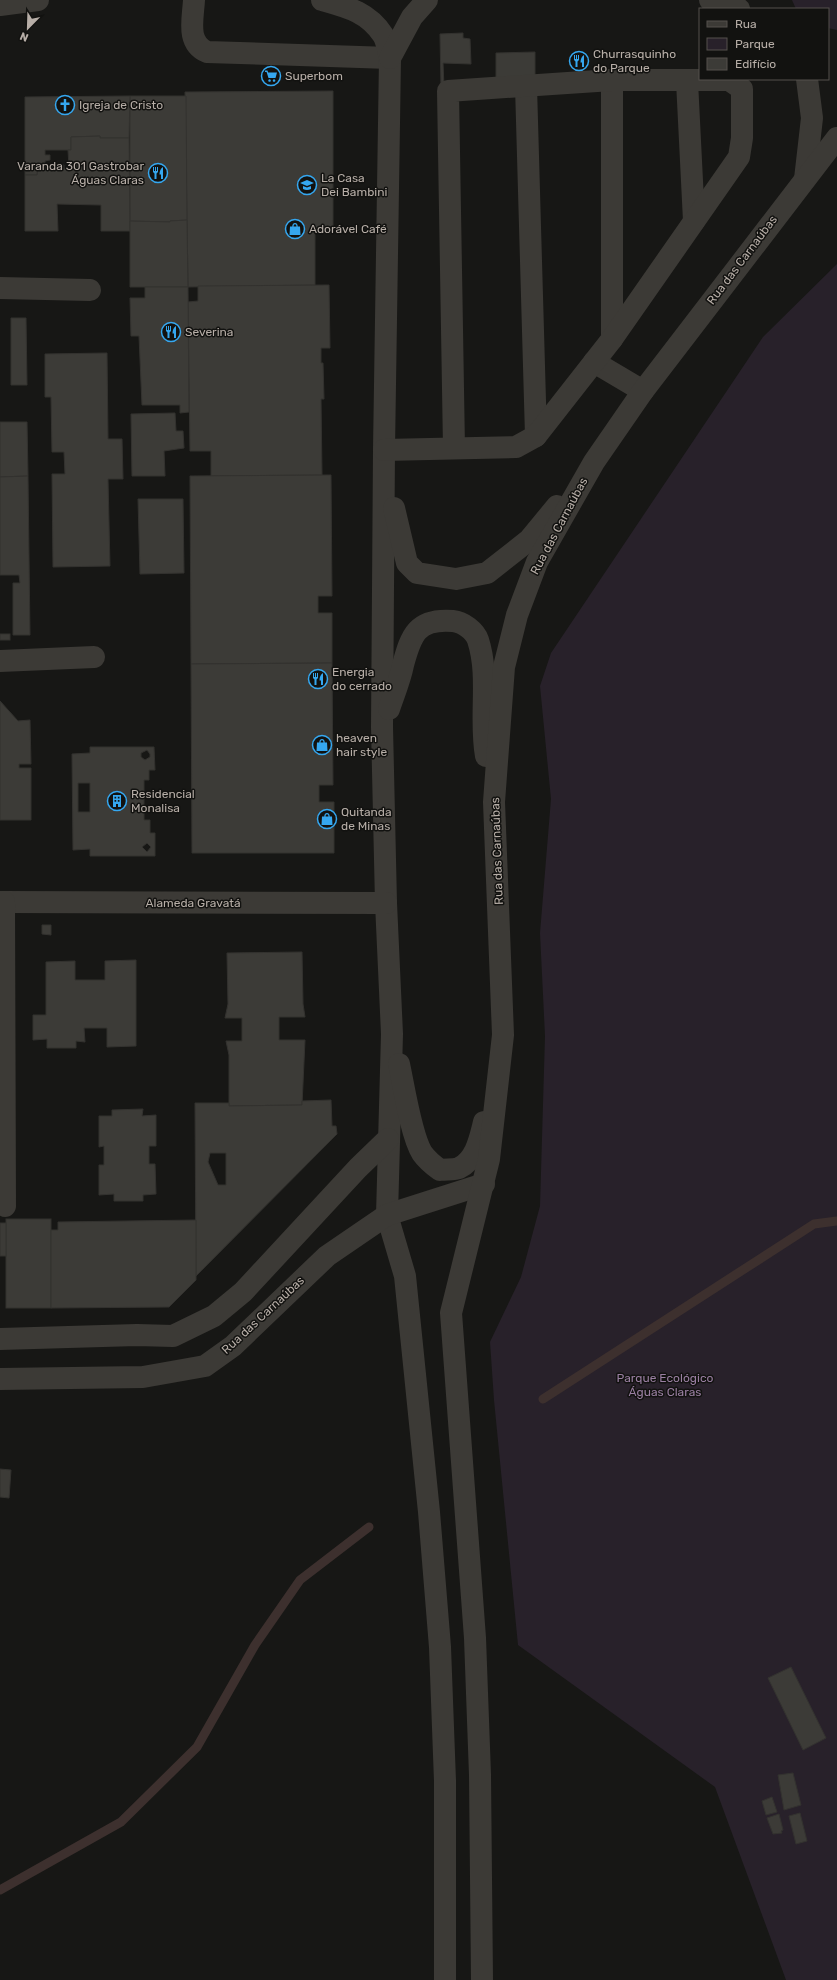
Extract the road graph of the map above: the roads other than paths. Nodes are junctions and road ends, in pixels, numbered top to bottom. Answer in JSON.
{"nodes":[{"id":1,"x":38,"y":0,"type":"edge"},
{"id":2,"x":194,"y":0,"type":"edge"},
{"id":3,"x":322,"y":0,"type":"edge"},
{"id":4,"x":427,"y":0,"type":"edge"},
{"id":5,"x":710,"y":0,"type":"edge"},
{"id":6,"x":0,"y":4,"type":"edge"},
{"id":7,"x":737,"y":8,"type":"edge"},
{"id":8,"x":390,"y":58,"type":"junction"},
{"id":9,"x":612,"y":80,"type":"junction"},
{"id":10,"x":807,"y":80,"type":"edge"},
{"id":11,"x":687,"y":81,"type":"junction"},
{"id":12,"x":526,"y":86,"type":"junction"},
{"id":13,"x":837,"y":138,"type":"edge"},
{"id":14,"x":805,"y":178,"type":"junction"},
{"id":15,"x":694,"y":221,"type":"junction"},
{"id":16,"x":0,"y":288,"type":"edge"},
{"id":17,"x":90,"y":290,"type":"dead end"},
{"id":18,"x":612,"y":339,"type":"junction"},
{"id":19,"x":594,"y":362,"type":"junction"},
{"id":20,"x":643,"y":392,"type":"junction"},
{"id":21,"x":536,"y":436,"type":"junction"},
{"id":22,"x":454,"y":448,"type":"junction"},
{"id":23,"x":385,"y":458,"type":"junction"},
{"id":24,"x":594,"y":462,"type":"junction"},
{"id":25,"x":94,"y":657,"type":"dead end"},
{"id":26,"x":0,"y":660,"type":"edge"},
{"id":27,"x":382,"y":727,"type":"junction"},
{"id":28,"x":494,"y":802,"type":"junction"},
{"id":29,"x":2,"y":902,"type":"edge"},
{"id":30,"x":386,"y":903,"type":"junction"},
{"id":31,"x":392,"y":1034,"type":"junction"},
{"id":32,"x":503,"y":1034,"type":"junction"},
{"id":33,"x":388,"y":1139,"type":"junction"},
{"id":34,"x":484,"y":1184,"type":"junction"},
{"id":35,"x":5,"y":1206,"type":"dead end"},
{"id":36,"x":386,"y":1215,"type":"junction"},
{"id":37,"x":0,"y":1339,"type":"edge"},
{"id":38,"x":0,"y":1378,"type":"edge"},
{"id":39,"x":445,"y":1980,"type":"edge"},
{"id":40,"x":482,"y":1980,"type":"edge"}],
"edges":[{"from":1,"to":6,"type":"street"},
{"from":2,"to":8,"type":"street"},
{"from":3,"to":8,"type":"street"},
{"from":4,"to":8,"type":"street"},
{"from":5,"to":7,"type":"street"},
{"from":8,"to":23,"type":"street"},
{"from":9,"to":11,"type":"street"},
{"from":9,"to":12,"type":"street"},
{"from":9,"to":18,"type":"street"},
{"from":10,"to":14,"type":"street"},
{"from":11,"to":15,"type":"street"},
{"from":11,"to":15,"type":"street"},
{"from":12,"to":21,"type":"street"},
{"from":12,"to":22,"type":"street"},
{"from":13,"to":14,"type":"street","name":"Rua das Carnaúbas"},
{"from":14,"to":20,"type":"street","name":"Rua das Carnaúbas"},
{"from":15,"to":18,"type":"street"},
{"from":16,"to":17,"type":"street"},
{"from":18,"to":19,"type":"street"},
{"from":19,"to":20,"type":"street"},
{"from":19,"to":21,"type":"street"},
{"from":20,"to":24,"type":"street","name":"Rua das Carnaúbas"},
{"from":21,"to":22,"type":"street"},
{"from":22,"to":23,"type":"street"},
{"from":23,"to":24,"type":"street"},
{"from":23,"to":27,"type":"street"},
{"from":24,"to":28,"type":"street","name":"Rua das Carnaúbas"},
{"from":25,"to":26,"type":"street"},
{"from":27,"to":28,"type":"street"},
{"from":27,"to":30,"type":"street"},
{"from":28,"to":32,"type":"street","name":"Rua das Carnaúbas"},
{"from":29,"to":30,"type":"street","name":"Alameda Gravatá"},
{"from":29,"to":35,"type":"street"},
{"from":30,"to":31,"type":"street"},
{"from":31,"to":32,"type":"street"},
{"from":31,"to":33,"type":"street"},
{"from":32,"to":34,"type":"street","name":"Rua das Carnaúbas"},
{"from":33,"to":36,"type":"street"},
{"from":33,"to":37,"type":"street"},
{"from":34,"to":36,"type":"street","name":"Rua das Carnaúbas"},
{"from":34,"to":40,"type":"street","name":"Rua das Carnaúbas"},
{"from":36,"to":38,"type":"street","name":"Rua das Carnaúbas"},
{"from":36,"to":39,"type":"street"}]}
